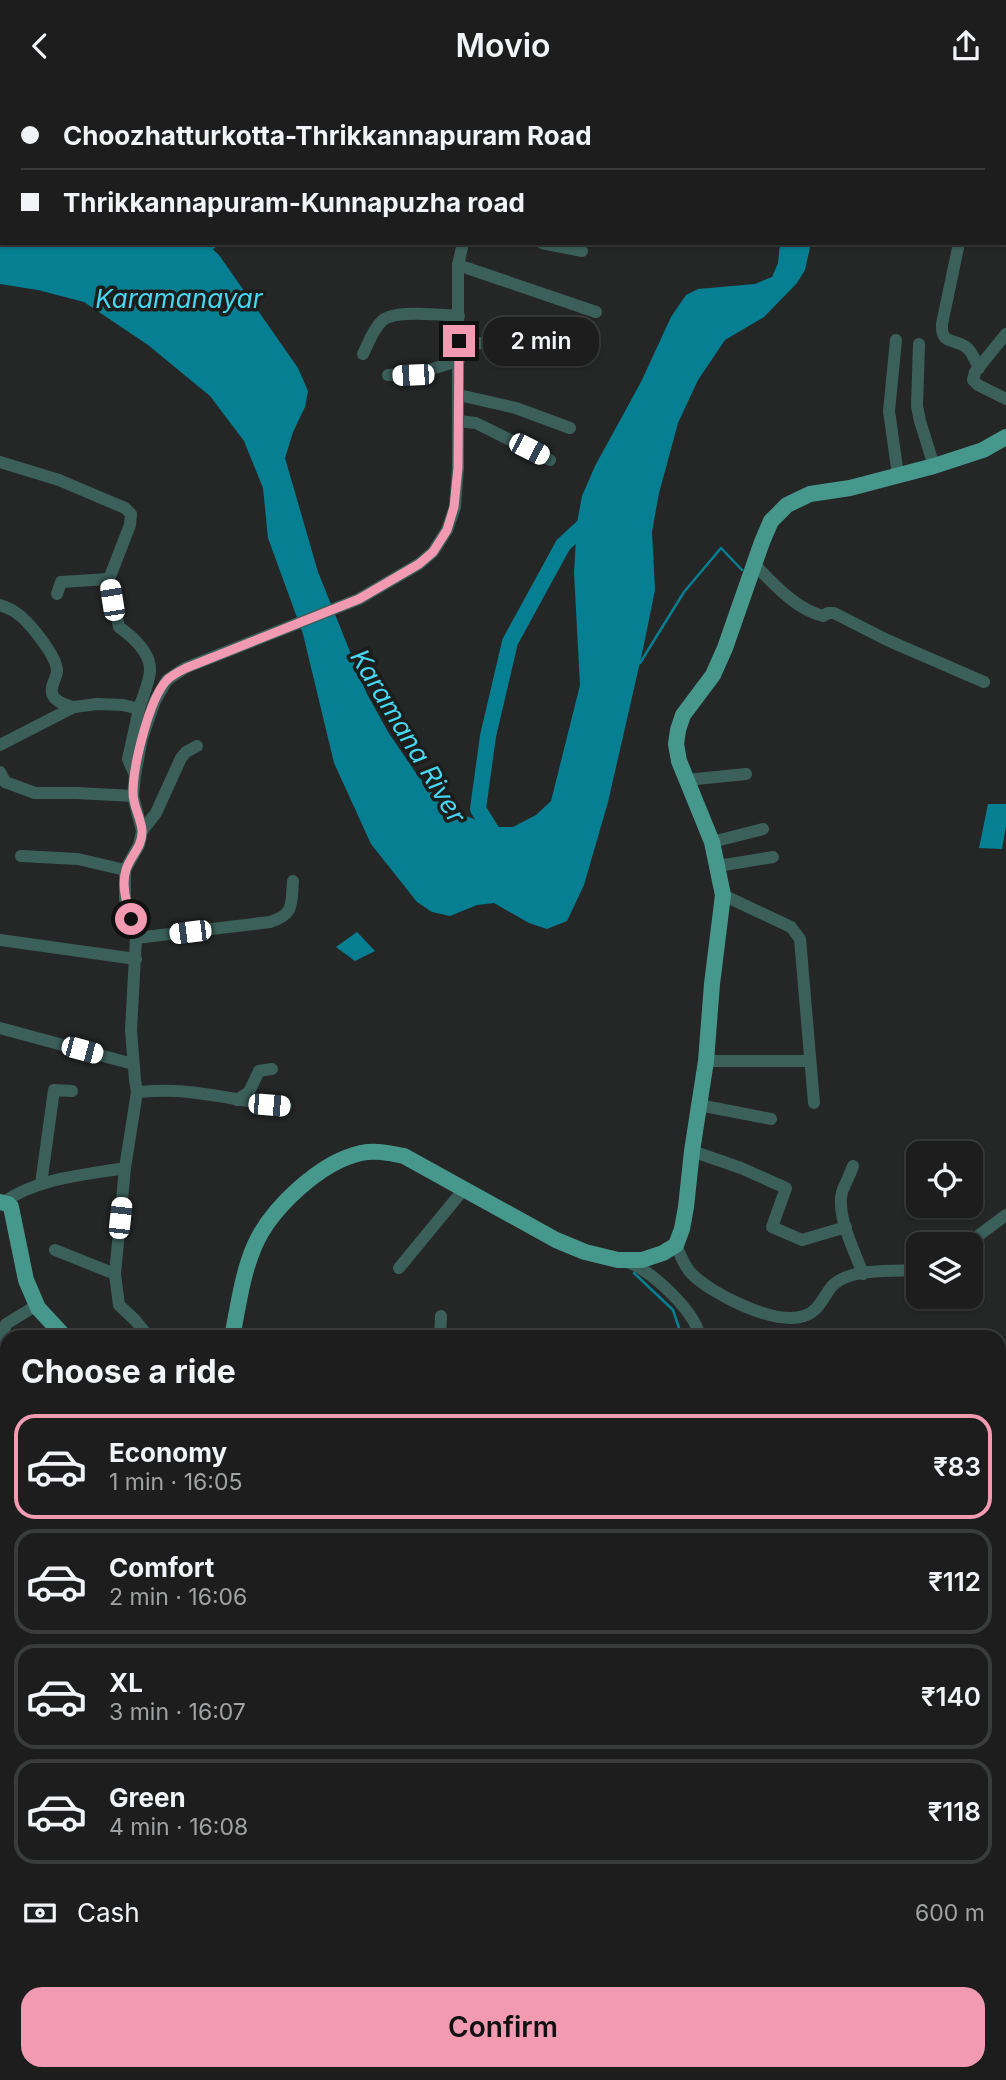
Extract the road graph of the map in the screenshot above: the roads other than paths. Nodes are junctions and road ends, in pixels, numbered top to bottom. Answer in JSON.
{"nodes":[{"id":1,"x":463,"y":245,"type":"edge"},
{"id":2,"x":552,"y":245,"type":"edge"},
{"id":3,"x":959,"y":245,"type":"edge"},
{"id":4,"x":582,"y":251,"type":"dead end"},
{"id":5,"x":458,"y":265,"type":"junction"},
{"id":6,"x":596,"y":312,"type":"dead end"},
{"id":7,"x":459,"y":316,"type":"junction"},
{"id":8,"x":1006,"y":334,"type":"edge"},
{"id":9,"x":896,"y":340,"type":"dead end"},
{"id":10,"x":459,"y":341,"type":"junction"},
{"id":11,"x":919,"y":344,"type":"dead end"},
{"id":12,"x":511,"y":346,"type":"dead end"},
{"id":13,"x":363,"y":354,"type":"dead end"},
{"id":14,"x":458,"y":360,"type":"junction"},
{"id":15,"x":979,"y":368,"type":"junction"},
{"id":16,"x":387,"y":375,"type":"dead end"},
{"id":17,"x":459,"y":395,"type":"junction"},
{"id":18,"x":1006,"y":399,"type":"edge"},
{"id":19,"x":458,"y":421,"type":"junction"},
{"id":20,"x":570,"y":428,"type":"dead end"},
{"id":21,"x":1006,"y":437,"type":"edge"},
{"id":22,"x":550,"y":460,"type":"dead end"},
{"id":23,"x":0,"y":462,"type":"edge"},
{"id":24,"x":934,"y":466,"type":"junction"},
{"id":25,"x":898,"y":475,"type":"junction"},
{"id":26,"x":753,"y":563,"type":"junction"},
{"id":27,"x":108,"y":579,"type":"junction"},
{"id":28,"x":57,"y":594,"type":"dead end"},
{"id":29,"x":0,"y":605,"type":"edge"},
{"id":30,"x":984,"y":682,"type":"dead end"},
{"id":31,"x":74,"y":707,"type":"junction"},
{"id":32,"x":139,"y":709,"type":"junction"},
{"id":33,"x":0,"y":745,"type":"edge"},
{"id":34,"x":197,"y":746,"type":"dead end"},
{"id":35,"x":0,"y":772,"type":"edge"},
{"id":36,"x":746,"y":774,"type":"dead end"},
{"id":37,"x":135,"y":776,"type":"junction"},
{"id":38,"x":686,"y":780,"type":"junction"},
{"id":39,"x":133,"y":796,"type":"junction"},
{"id":40,"x":763,"y":829,"type":"dead end"},
{"id":41,"x":142,"y":831,"type":"junction"},
{"id":42,"x":712,"y":842,"type":"junction"},
{"id":43,"x":21,"y":856,"type":"dead end"},
{"id":44,"x":773,"y":857,"type":"dead end"},
{"id":45,"x":718,"y":866,"type":"junction"},
{"id":46,"x":125,"y":870,"type":"junction"},
{"id":47,"x":293,"y":881,"type":"dead end"},
{"id":48,"x":723,"y":895,"type":"junction"},
{"id":49,"x":136,"y":938,"type":"junction"},
{"id":50,"x":0,"y":940,"type":"edge"},
{"id":51,"x":136,"y":959,"type":"junction"},
{"id":52,"x":0,"y":1028,"type":"edge"},
{"id":53,"x":706,"y":1061,"type":"junction"},
{"id":54,"x":810,"y":1061,"type":"junction"},
{"id":55,"x":133,"y":1064,"type":"junction"},
{"id":56,"x":272,"y":1069,"type":"dead end"},
{"id":57,"x":72,"y":1091,"type":"dead end"},
{"id":58,"x":138,"y":1092,"type":"junction"},
{"id":59,"x":237,"y":1100,"type":"junction"},
{"id":60,"x":814,"y":1103,"type":"dead end"},
{"id":61,"x":699,"y":1105,"type":"junction"},
{"id":62,"x":286,"y":1107,"type":"dead end"},
{"id":63,"x":771,"y":1119,"type":"dead end"},
{"id":64,"x":692,"y":1151,"type":"junction"},
{"id":65,"x":853,"y":1166,"type":"dead end"},
{"id":66,"x":125,"y":1167,"type":"junction"},
{"id":67,"x":41,"y":1184,"type":"junction"},
{"id":68,"x":464,"y":1189,"type":"junction"},
{"id":69,"x":2,"y":1202,"type":"edge"},
{"id":70,"x":1006,"y":1215,"type":"edge"},
{"id":71,"x":846,"y":1227,"type":"junction"},
{"id":72,"x":983,"y":1232,"type":"edge"},
{"id":73,"x":676,"y":1245,"type":"junction"},
{"id":74,"x":55,"y":1250,"type":"dead end"},
{"id":75,"x":618,"y":1260,"type":"junction"},
{"id":76,"x":399,"y":1268,"type":"dead end"},
{"id":77,"x":906,"y":1270,"type":"edge"},
{"id":78,"x":115,"y":1274,"type":"junction"},
{"id":79,"x":863,"y":1274,"type":"junction"},
{"id":80,"x":37,"y":1305,"type":"junction"},
{"id":81,"x":441,"y":1316,"type":"dead end"},
{"id":82,"x":4,"y":1330,"type":"edge"},
{"id":83,"x":58,"y":1330,"type":"edge"},
{"id":84,"x":143,"y":1330,"type":"edge"},
{"id":85,"x":234,"y":1330,"type":"edge"},
{"id":86,"x":440,"y":1330,"type":"edge"},
{"id":87,"x":697,"y":1330,"type":"edge"}],
"edges":[{"from":1,"to":5,"type":"street"},
{"from":2,"to":4,"type":"street"},
{"from":3,"to":15,"type":"street"},
{"from":5,"to":6,"type":"street"},
{"from":5,"to":7,"type":"street"},
{"from":7,"to":10,"type":"street"},
{"from":7,"to":13,"type":"street"},
{"from":8,"to":15,"type":"street"},
{"from":9,"to":25,"type":"street"},
{"from":10,"to":12,"type":"street"},
{"from":10,"to":14,"type":"street"},
{"from":11,"to":24,"type":"street"},
{"from":14,"to":16,"type":"street"},
{"from":14,"to":17,"type":"street"},
{"from":15,"to":18,"type":"street"},
{"from":17,"to":19,"type":"street"},
{"from":17,"to":20,"type":"street"},
{"from":19,"to":22,"type":"street"},
{"from":19,"to":37,"type":"street"},
{"from":21,"to":24,"type":"main road"},
{"from":23,"to":27,"type":"street"},
{"from":24,"to":25,"type":"main road"},
{"from":25,"to":26,"type":"main road"},
{"from":26,"to":30,"type":"street"},
{"from":26,"to":38,"type":"main road"},
{"from":27,"to":28,"type":"street"},
{"from":27,"to":32,"type":"street"},
{"from":29,"to":31,"type":"street"},
{"from":31,"to":32,"type":"street"},
{"from":31,"to":33,"type":"street"},
{"from":32,"to":37,"type":"street"},
{"from":34,"to":41,"type":"street"},
{"from":35,"to":39,"type":"street"},
{"from":36,"to":38,"type":"street"},
{"from":37,"to":39,"type":"street"},
{"from":38,"to":42,"type":"main road"},
{"from":39,"to":41,"type":"street"},
{"from":40,"to":42,"type":"street"},
{"from":41,"to":46,"type":"street"},
{"from":42,"to":45,"type":"main road"},
{"from":43,"to":46,"type":"street"},
{"from":44,"to":45,"type":"street"},
{"from":45,"to":48,"type":"main road"},
{"from":46,"to":49,"type":"street"},
{"from":47,"to":49,"type":"street"},
{"from":48,"to":53,"type":"main road"},
{"from":48,"to":54,"type":"street"},
{"from":49,"to":51,"type":"street"},
{"from":50,"to":51,"type":"street"},
{"from":51,"to":55,"type":"street"},
{"from":52,"to":55,"type":"street"},
{"from":53,"to":54,"type":"street"},
{"from":53,"to":61,"type":"main road"},
{"from":54,"to":60,"type":"street"},
{"from":55,"to":58,"type":"street"},
{"from":56,"to":59,"type":"street"},
{"from":57,"to":67,"type":"street"},
{"from":58,"to":59,"type":"street"},
{"from":58,"to":66,"type":"street"},
{"from":59,"to":62,"type":"street"},
{"from":61,"to":63,"type":"street"},
{"from":61,"to":64,"type":"main road"},
{"from":64,"to":71,"type":"street"},
{"from":64,"to":73,"type":"main road"},
{"from":65,"to":71,"type":"street"},
{"from":66,"to":67,"type":"street"},
{"from":66,"to":78,"type":"street"},
{"from":67,"to":69,"type":"street"},
{"from":68,"to":75,"type":"main road"},
{"from":68,"to":76,"type":"street"},
{"from":68,"to":85,"type":"main road"},
{"from":69,"to":80,"type":"main road"},
{"from":70,"to":72,"type":"street"},
{"from":71,"to":79,"type":"street"},
{"from":73,"to":75,"type":"main road"},
{"from":73,"to":79,"type":"street"},
{"from":74,"to":78,"type":"street"},
{"from":75,"to":87,"type":"street"},
{"from":77,"to":79,"type":"street"},
{"from":78,"to":84,"type":"street"},
{"from":80,"to":82,"type":"street"},
{"from":80,"to":83,"type":"main road"},
{"from":81,"to":86,"type":"street"}]}
